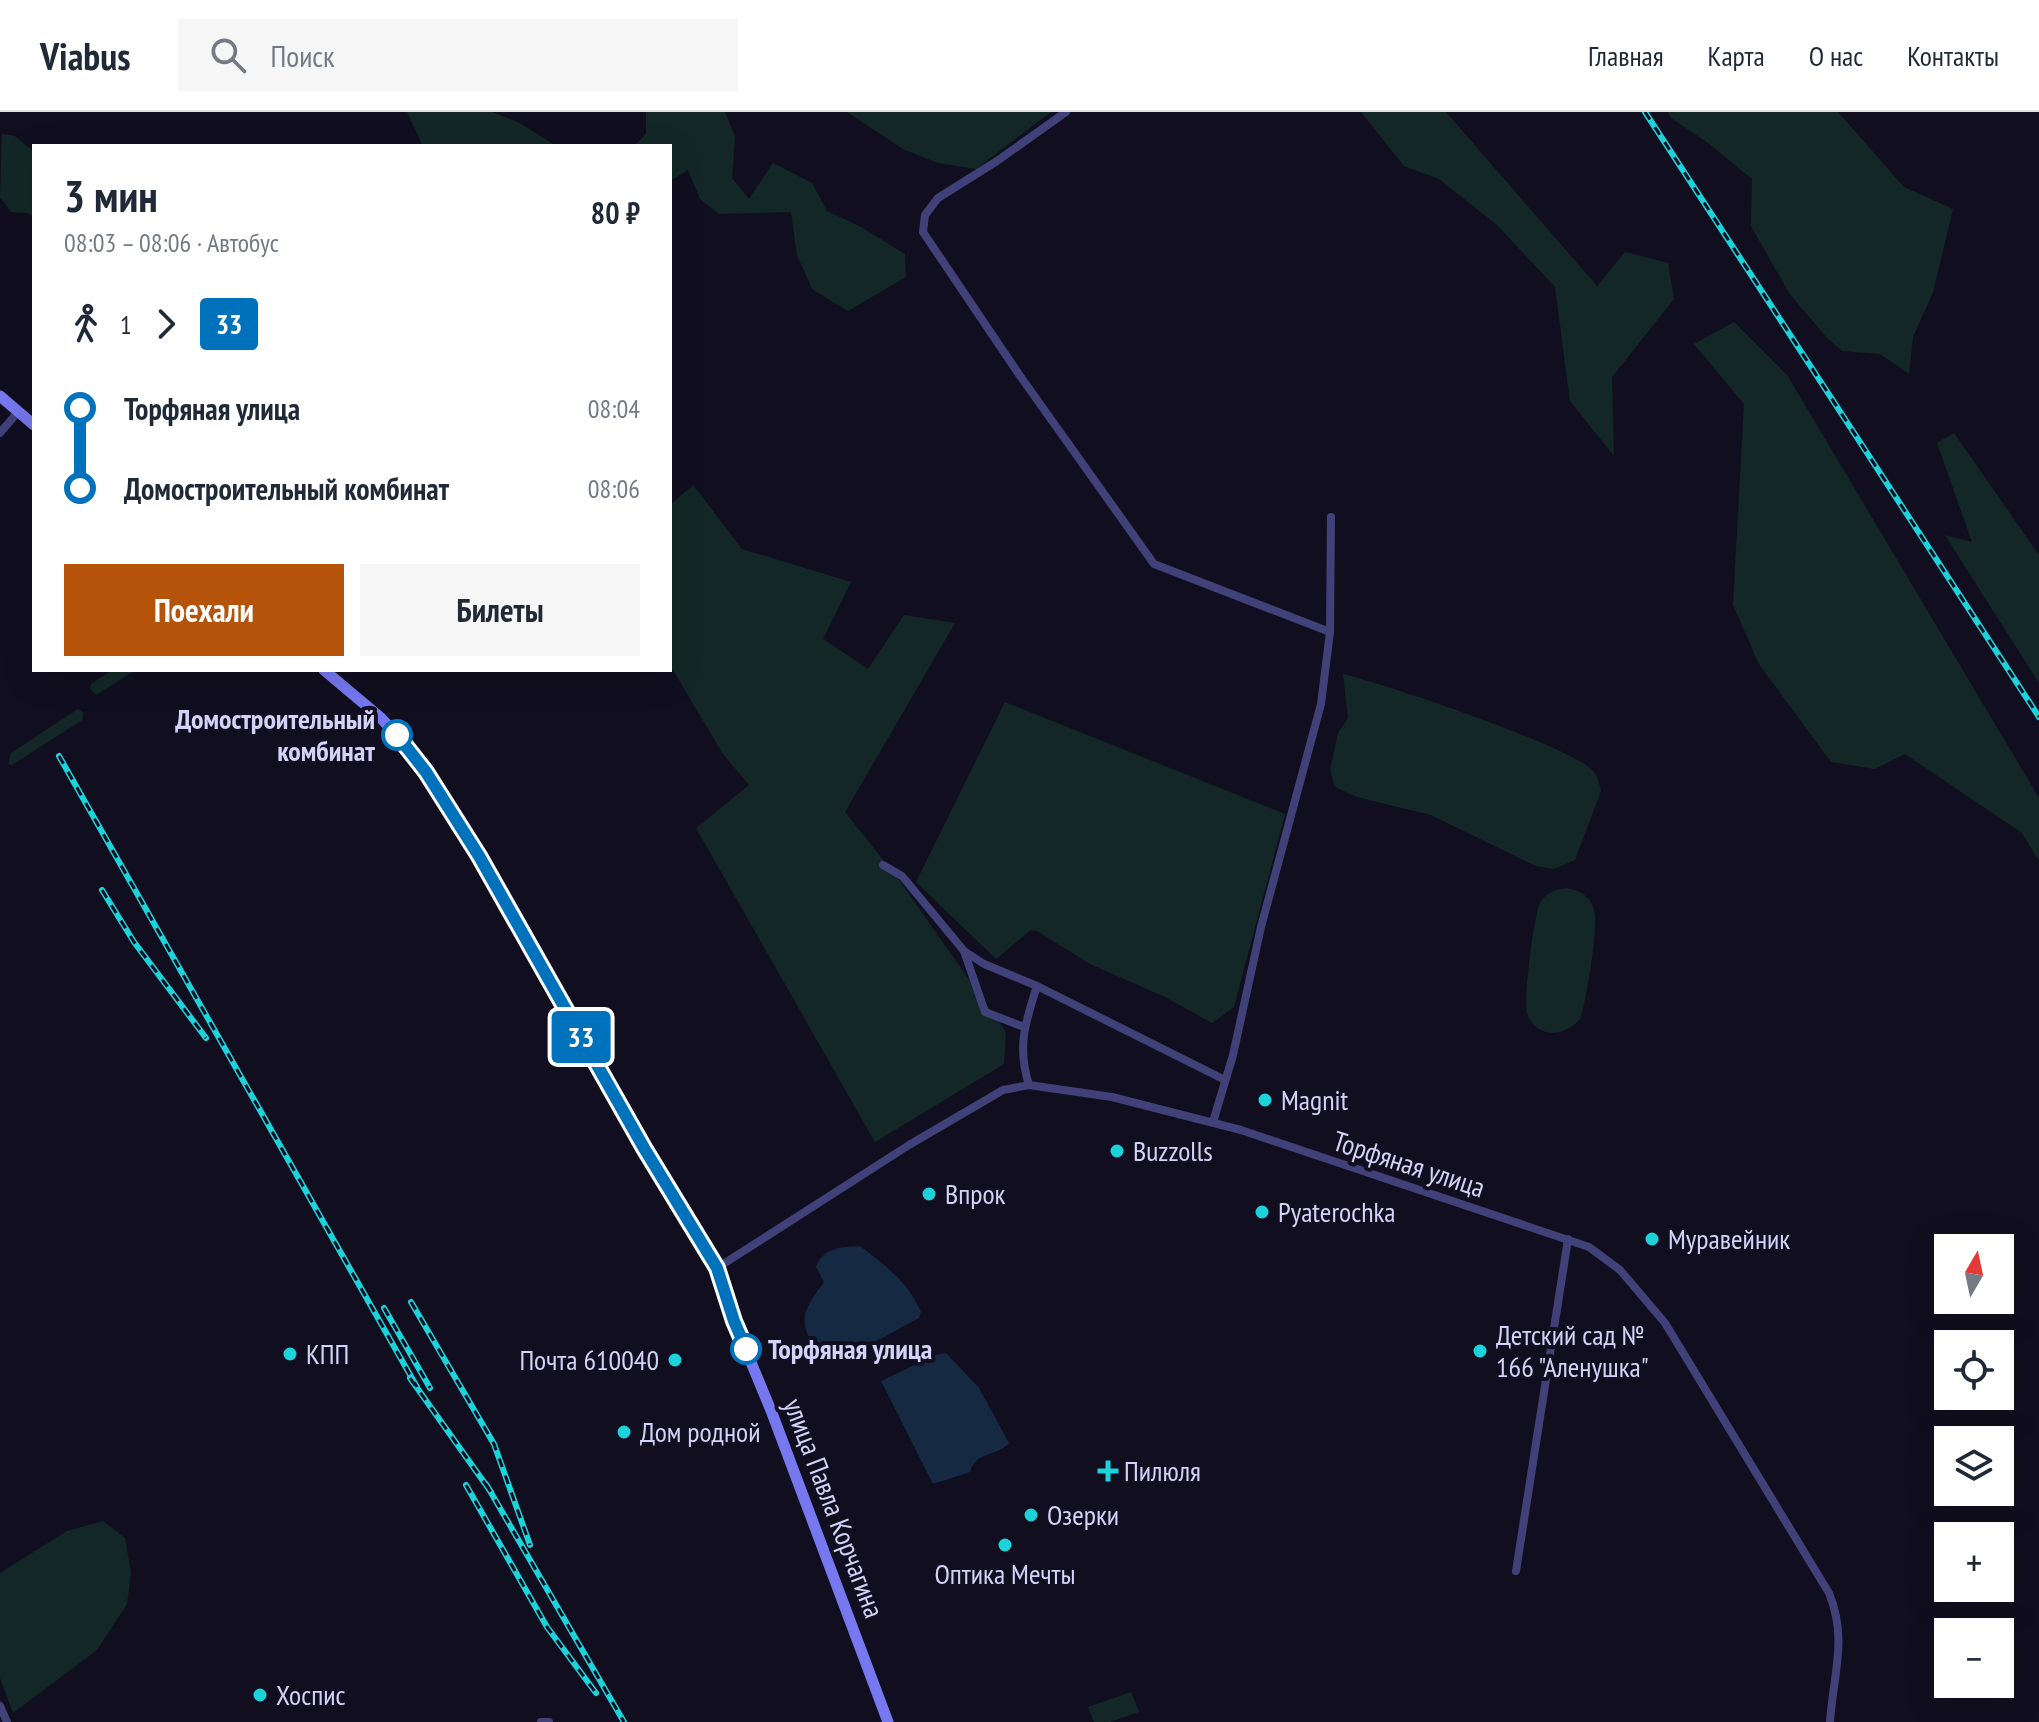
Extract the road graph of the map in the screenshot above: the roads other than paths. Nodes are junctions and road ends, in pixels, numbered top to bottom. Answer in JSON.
{"nodes":[{"id":1,"x":1066,"y":112,"type":"edge"},
{"id":2,"x":0,"y":396,"type":"edge"},
{"id":3,"x":18,"y":412,"type":"junction"},
{"id":4,"x":32,"y":423,"type":"edge"},
{"id":5,"x":0,"y":433,"type":"edge"},
{"id":6,"x":1331,"y":517,"type":"dead end"},
{"id":7,"x":1330,"y":632,"type":"junction"},
{"id":8,"x":326,"y":672,"type":"edge"},
{"id":9,"x":883,"y":865,"type":"dead end"},
{"id":10,"x":964,"y":951,"type":"junction"},
{"id":11,"x":1037,"y":986,"type":"junction"},
{"id":12,"x":1024,"y":1027,"type":"junction"},
{"id":13,"x":1225,"y":1080,"type":"junction"},
{"id":14,"x":1029,"y":1085,"type":"junction"},
{"id":15,"x":1213,"y":1122,"type":"junction"},
{"id":16,"x":1568,"y":1239,"type":"junction"},
{"id":17,"x":717,"y":1268,"type":"junction"},
{"id":18,"x":1516,"y":1571,"type":"dead end"},
{"id":19,"x":0,"y":1706,"type":"edge"},
{"id":20,"x":7,"y":1722,"type":"edge"},
{"id":21,"x":541,"y":1722,"type":"edge"},
{"id":22,"x":549,"y":1722,"type":"edge"},
{"id":23,"x":888,"y":1722,"type":"edge"},
{"id":24,"x":1830,"y":1722,"type":"edge"}],
"edges":[{"from":1,"to":7,"type":"street"},
{"from":2,"to":3,"type":"main road"},
{"from":3,"to":4,"type":"main road"},
{"from":3,"to":5,"type":"street"},
{"from":6,"to":7,"type":"street"},
{"from":7,"to":13,"type":"street"},
{"from":8,"to":17,"type":"main road","name":"улица Павла Корчагина"},
{"from":9,"to":10,"type":"street"},
{"from":10,"to":11,"type":"street"},
{"from":10,"to":12,"type":"street"},
{"from":11,"to":12,"type":"street"},
{"from":11,"to":13,"type":"street"},
{"from":12,"to":14,"type":"street"},
{"from":13,"to":15,"type":"street"},
{"from":14,"to":15,"type":"street","name":"Торфяная улица"},
{"from":14,"to":17,"type":"street","name":"Торфяная улица"},
{"from":15,"to":16,"type":"street","name":"Торфяная улица"},
{"from":16,"to":18,"type":"street"},
{"from":16,"to":24,"type":"street","name":"Торфяная улица"},
{"from":17,"to":23,"type":"main road","name":"улица Павла Корчагина"},
{"from":19,"to":20,"type":"street"},
{"from":21,"to":22,"type":"street"}]}
